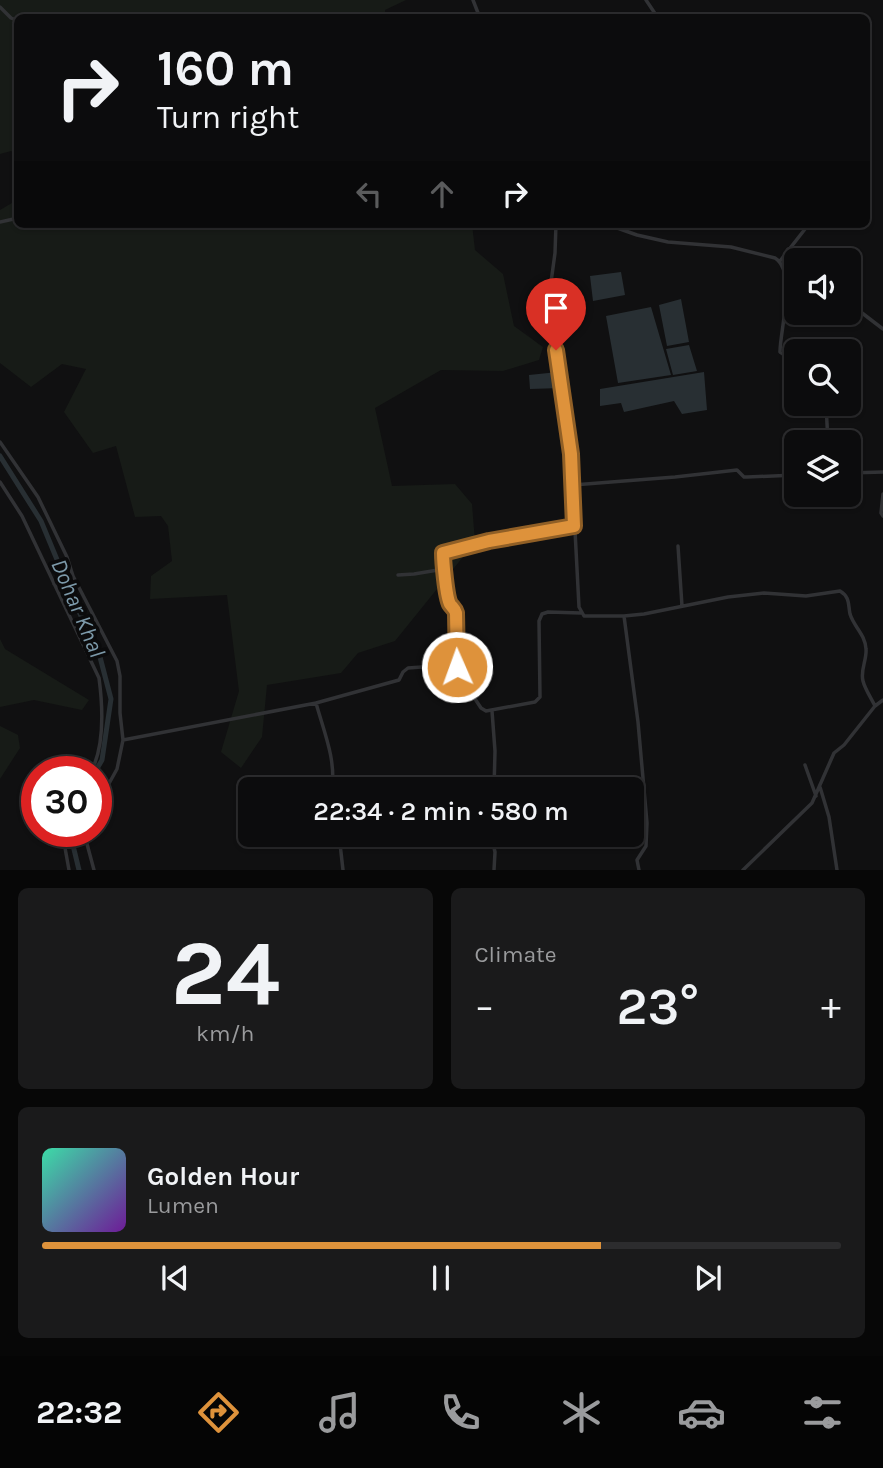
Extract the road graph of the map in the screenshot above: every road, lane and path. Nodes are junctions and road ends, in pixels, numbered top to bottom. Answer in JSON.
{"nodes":[{"id":1,"x":0,"y":7,"type":"edge"},
{"id":2,"x":14,"y":19,"type":"edge"},
{"id":3,"x":556,"y":228,"type":"edge"},
{"id":4,"x":617,"y":228,"type":"edge"},
{"id":5,"x":806,"y":228,"type":"edge"},
{"id":6,"x":789,"y":248,"type":"edge"},
{"id":7,"x":784,"y":255,"type":"edge"},
{"id":8,"x":780,"y":261,"type":"junction"},
{"id":9,"x":861,"y":312,"type":"edge"},
{"id":10,"x":883,"y":328,"type":"edge"},
{"id":11,"x":784,"y":354,"type":"edge"},
{"id":12,"x":0,"y":442,"type":"edge"},
{"id":13,"x":883,"y":472,"type":"edge"},
{"id":14,"x":861,"y":473,"type":"edge"},
{"id":15,"x":784,"y":475,"type":"edge"},
{"id":16,"x":0,"y":482,"type":"edge"},
{"id":17,"x":573,"y":485,"type":"junction"},
{"id":18,"x":883,"y":494,"type":"edge"},
{"id":19,"x":883,"y":516,"type":"edge"},
{"id":20,"x":574,"y":526,"type":"junction"},
{"id":21,"x":678,"y":546,"type":"dead end"},
{"id":22,"x":444,"y":569,"type":"junction"},
{"id":23,"x":398,"y":575,"type":"dead end"},
{"id":24,"x":72,"y":577,"type":"junction"},
{"id":25,"x":54,"y":584,"type":"junction"},
{"id":26,"x":682,"y":606,"type":"junction"},
{"id":27,"x":581,"y":613,"type":"junction"},
{"id":28,"x":624,"y":616,"type":"junction"},
{"id":29,"x":457,"y":667,"type":"junction"},
{"id":30,"x":883,"y":700,"type":"edge"},
{"id":31,"x":316,"y":703,"type":"junction"},
{"id":32,"x":875,"y":706,"type":"junction"},
{"id":33,"x":492,"y":711,"type":"junction"},
{"id":34,"x":123,"y":740,"type":"junction"},
{"id":35,"x":96,"y":756,"type":"edge"},
{"id":36,"x":805,"y":765,"type":"dead end"},
{"id":37,"x":332,"y":777,"type":"edge"},
{"id":38,"x":494,"y":777,"type":"edge"},
{"id":39,"x":112,"y":778,"type":"edge"},
{"id":40,"x":820,"y":787,"type":"junction"},
{"id":41,"x":816,"y":796,"type":"junction"},
{"id":42,"x":65,"y":847,"type":"edge"},
{"id":43,"x":88,"y":847,"type":"edge"},
{"id":44,"x":340,"y":847,"type":"edge"},
{"id":45,"x":494,"y":847,"type":"edge"},
{"id":46,"x":69,"y":870,"type":"edge"},
{"id":47,"x":94,"y":870,"type":"edge"},
{"id":48,"x":343,"y":870,"type":"edge"},
{"id":49,"x":494,"y":870,"type":"edge"},
{"id":50,"x":639,"y":870,"type":"edge"},
{"id":51,"x":743,"y":870,"type":"edge"},
{"id":52,"x":837,"y":870,"type":"edge"}],
"edges":[{"from":1,"to":2,"type":"street"},
{"from":3,"to":17,"type":"street"},
{"from":4,"to":8,"type":"street"},
{"from":5,"to":6,"type":"street"},
{"from":7,"to":8,"type":"street"},
{"from":8,"to":11,"type":"street"},
{"from":9,"to":10,"type":"street"},
{"from":12,"to":24,"type":"street"},
{"from":13,"to":14,"type":"street"},
{"from":15,"to":17,"type":"street"},
{"from":16,"to":25,"type":"street"},
{"from":17,"to":20,"type":"street"},
{"from":18,"to":19,"type":"street"},
{"from":20,"to":22,"type":"street"},
{"from":20,"to":27,"type":"street"},
{"from":21,"to":26,"type":"street"},
{"from":22,"to":23,"type":"street"},
{"from":22,"to":29,"type":"street"},
{"from":24,"to":25,"type":"street"},
{"from":24,"to":34,"type":"street"},
{"from":25,"to":35,"type":"street"},
{"from":26,"to":28,"type":"street"},
{"from":26,"to":32,"type":"street"},
{"from":27,"to":28,"type":"street"},
{"from":27,"to":33,"type":"street"},
{"from":28,"to":50,"type":"street"},
{"from":29,"to":31,"type":"street"},
{"from":29,"to":33,"type":"street"},
{"from":30,"to":32,"type":"street"},
{"from":31,"to":34,"type":"street"},
{"from":31,"to":37,"type":"street"},
{"from":32,"to":40,"type":"street"},
{"from":33,"to":38,"type":"street"},
{"from":34,"to":39,"type":"street"},
{"from":36,"to":41,"type":"street"},
{"from":40,"to":41,"type":"street"},
{"from":40,"to":52,"type":"street"},
{"from":41,"to":51,"type":"street"},
{"from":42,"to":46,"type":"street"},
{"from":43,"to":47,"type":"street"},
{"from":44,"to":48,"type":"street"},
{"from":45,"to":49,"type":"street"}]}
